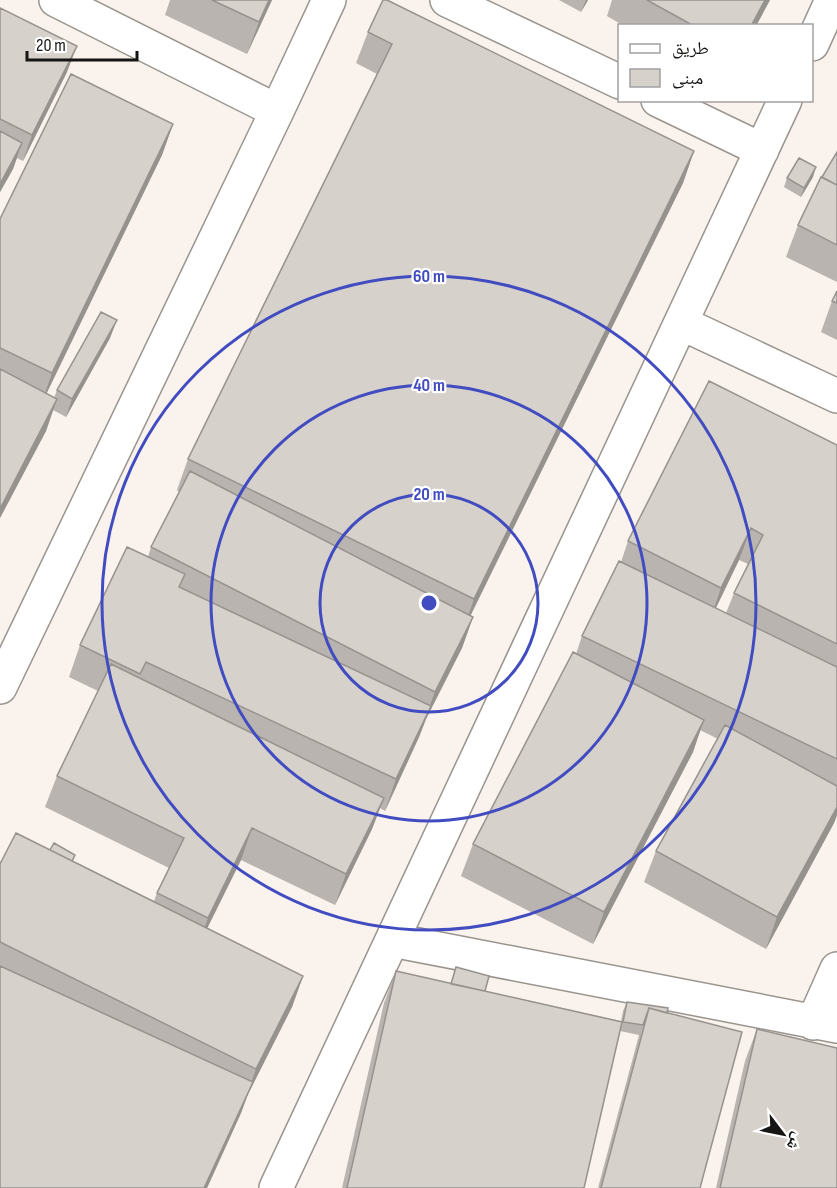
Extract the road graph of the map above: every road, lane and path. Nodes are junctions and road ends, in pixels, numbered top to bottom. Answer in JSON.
{"nodes":[{"id":1,"x":56,"y":0,"type":"edge"},
{"id":2,"x":329,"y":0,"type":"edge"},
{"id":3,"x":447,"y":0,"type":"edge"},
{"id":4,"x":832,"y":0,"type":"edge"},
{"id":5,"x":813,"y":42,"type":"edge"},
{"id":6,"x":618,"y":81,"type":"edge"},
{"id":7,"x":662,"y":102,"type":"edge"},
{"id":8,"x":784,"y":102,"type":"edge"},
{"id":9,"x":277,"y":111,"type":"junction"},
{"id":10,"x":762,"y":150,"type":"junction"},
{"id":11,"x":681,"y":323,"type":"junction"},
{"id":12,"x":837,"y":396,"type":"edge"},
{"id":13,"x":0,"y":687,"type":"edge"},
{"id":14,"x":392,"y":940,"type":"junction"},
{"id":15,"x":837,"y":969,"type":"edge"},
{"id":16,"x":825,"y":1025,"type":"edge"},
{"id":17,"x":276,"y":1188,"type":"edge"}],
"edges":[{"from":1,"to":9,"type":"street"},
{"from":2,"to":9,"type":"street"},
{"from":3,"to":6,"type":"street"},
{"from":4,"to":5,"type":"street"},
{"from":7,"to":10,"type":"street"},
{"from":8,"to":10,"type":"street"},
{"from":9,"to":13,"type":"street"},
{"from":10,"to":11,"type":"street"},
{"from":11,"to":12,"type":"street"},
{"from":11,"to":14,"type":"street"},
{"from":14,"to":16,"type":"street"},
{"from":14,"to":17,"type":"street"},
{"from":15,"to":16,"type":"street"}]}
